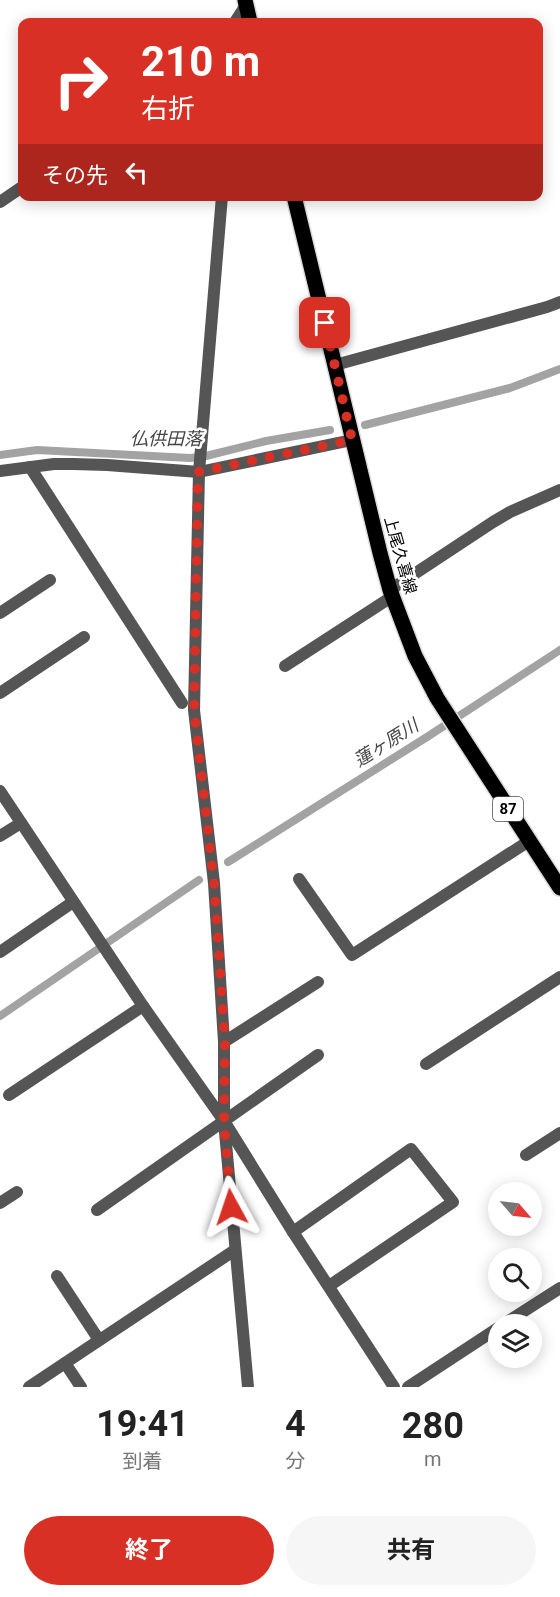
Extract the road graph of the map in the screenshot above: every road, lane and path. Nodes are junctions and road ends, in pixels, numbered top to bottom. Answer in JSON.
{"nodes":[{"id":1,"x":245,"y":2,"type":"edge"},
{"id":2,"x":237,"y":18,"type":"edge"},
{"id":3,"x":249,"y":18,"type":"edge"},
{"id":4,"x":18,"y":190,"type":"edge"},
{"id":5,"x":222,"y":201,"type":"edge"},
{"id":6,"x":295,"y":201,"type":"edge"},
{"id":7,"x":0,"y":202,"type":"edge"},
{"id":8,"x":560,"y":302,"type":"edge"},
{"id":9,"x":335,"y":365,"type":"junction"},
{"id":10,"x":352,"y":440,"type":"junction"},
{"id":11,"x":30,"y":467,"type":"junction"},
{"id":12,"x":199,"y":468,"type":"junction"},
{"id":13,"x":0,"y":471,"type":"edge"},
{"id":14,"x":560,"y":490,"type":"edge"},
{"id":15,"x":50,"y":580,"type":"dead end"},
{"id":16,"x":392,"y":593,"type":"junction"},
{"id":17,"x":0,"y":613,"type":"edge"},
{"id":18,"x":84,"y":637,"type":"dead end"},
{"id":19,"x":285,"y":666,"type":"dead end"},
{"id":20,"x":0,"y":693,"type":"edge"},
{"id":21,"x":182,"y":704,"type":"dead end"},
{"id":22,"x":0,"y":791,"type":"edge"},
{"id":23,"x":21,"y":823,"type":"junction"},
{"id":24,"x":0,"y":836,"type":"edge"},
{"id":25,"x":529,"y":841,"type":"junction"},
{"id":26,"x":299,"y":879,"type":"dead end"},
{"id":27,"x":560,"y":888,"type":"edge"},
{"id":28,"x":73,"y":902,"type":"junction"},
{"id":29,"x":0,"y":951,"type":"edge"},
{"id":30,"x":560,"y":977,"type":"edge"},
{"id":31,"x":318,"y":982,"type":"dead end"},
{"id":32,"x":143,"y":1006,"type":"junction"},
{"id":33,"x":225,"y":1042,"type":"junction"},
{"id":34,"x":318,"y":1055,"type":"dead end"},
{"id":35,"x":426,"y":1064,"type":"dead end"},
{"id":36,"x":9,"y":1095,"type":"dead end"},
{"id":37,"x":224,"y":1121,"type":"junction"},
{"id":38,"x":560,"y":1133,"type":"edge"},
{"id":39,"x":526,"y":1155,"type":"dead end"},
{"id":40,"x":17,"y":1192,"type":"dead end"},
{"id":41,"x":0,"y":1203,"type":"edge"},
{"id":42,"x":97,"y":1210,"type":"dead end"},
{"id":43,"x":293,"y":1232,"type":"junction"},
{"id":44,"x":235,"y":1251,"type":"junction"},
{"id":45,"x":57,"y":1276,"type":"dead end"},
{"id":46,"x":329,"y":1286,"type":"junction"},
{"id":47,"x":560,"y":1288,"type":"edge"},
{"id":48,"x":520,"y":1314,"type":"edge"},
{"id":49,"x":488,"y":1335,"type":"edge"},
{"id":50,"x":99,"y":1340,"type":"junction"},
{"id":51,"x":65,"y":1363,"type":"junction"},
{"id":52,"x":29,"y":1387,"type":"edge"},
{"id":53,"x":81,"y":1387,"type":"edge"},
{"id":54,"x":248,"y":1387,"type":"edge"},
{"id":55,"x":394,"y":1387,"type":"edge"},
{"id":56,"x":408,"y":1387,"type":"edge"}],
"edges":[{"from":1,"to":2,"type":"street"},
{"from":1,"to":3,"type":"main road"},
{"from":4,"to":7,"type":"street"},
{"from":5,"to":12,"type":"street"},
{"from":6,"to":9,"type":"main road","name":"上尾久喜線","number":"87"},
{"from":8,"to":9,"type":"street"},
{"from":9,"to":10,"type":"main road","name":"上尾久喜線","number":"87"},
{"from":10,"to":12,"type":"street"},
{"from":10,"to":16,"type":"main road","name":"上尾久喜線","number":"87"},
{"from":11,"to":12,"type":"street"},
{"from":11,"to":13,"type":"street"},
{"from":11,"to":21,"type":"street"},
{"from":12,"to":33,"type":"street"},
{"from":14,"to":16,"type":"street"},
{"from":15,"to":17,"type":"street"},
{"from":16,"to":19,"type":"street"},
{"from":16,"to":25,"type":"main road","name":"上尾久喜線","number":"87"},
{"from":18,"to":20,"type":"street"},
{"from":22,"to":23,"type":"street"},
{"from":23,"to":24,"type":"street"},
{"from":23,"to":28,"type":"street"},
{"from":25,"to":26,"type":"street"},
{"from":25,"to":27,"type":"main road","name":"上尾久喜線","number":"87"},
{"from":28,"to":29,"type":"street"},
{"from":28,"to":32,"type":"street"},
{"from":30,"to":35,"type":"street"},
{"from":31,"to":33,"type":"street"},
{"from":32,"to":36,"type":"street"},
{"from":32,"to":37,"type":"street"},
{"from":33,"to":37,"type":"street"},
{"from":34,"to":37,"type":"street"},
{"from":37,"to":42,"type":"street"},
{"from":37,"to":43,"type":"street"},
{"from":37,"to":44,"type":"street"},
{"from":38,"to":39,"type":"street"},
{"from":40,"to":41,"type":"street"},
{"from":43,"to":46,"type":"street"},
{"from":43,"to":46,"type":"street"},
{"from":44,"to":50,"type":"street"},
{"from":44,"to":54,"type":"street"},
{"from":45,"to":50,"type":"street"},
{"from":46,"to":55,"type":"street"},
{"from":47,"to":48,"type":"street"},
{"from":49,"to":56,"type":"street"},
{"from":50,"to":51,"type":"street"},
{"from":51,"to":52,"type":"street"},
{"from":51,"to":53,"type":"street"}]}
